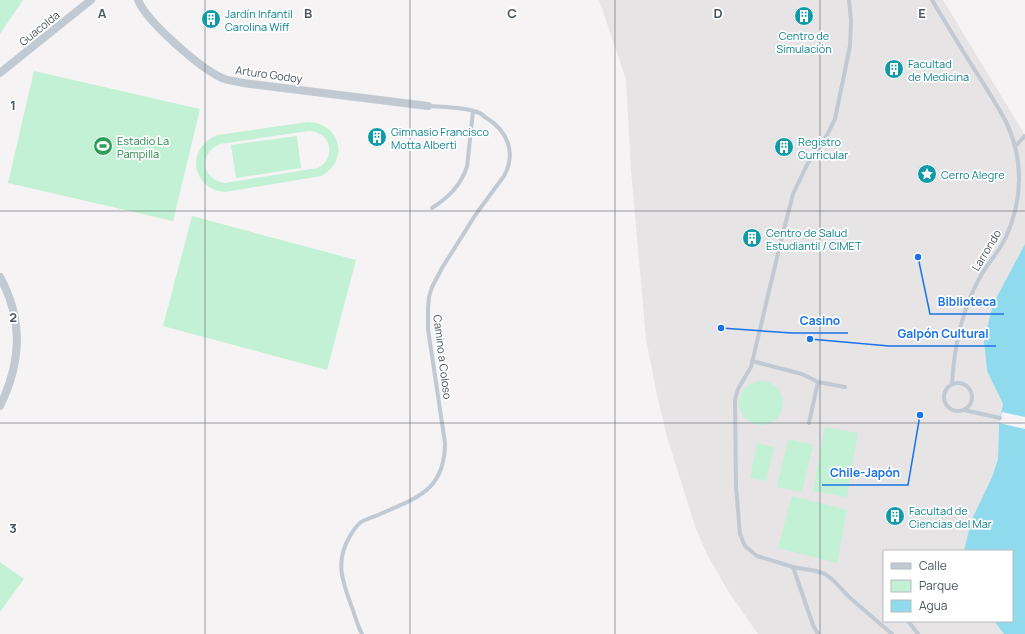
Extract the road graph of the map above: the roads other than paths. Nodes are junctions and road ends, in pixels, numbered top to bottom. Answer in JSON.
{"nodes":[{"id":1,"x":91,"y":0,"type":"edge"},
{"id":2,"x":138,"y":0,"type":"edge"},
{"id":3,"x":849,"y":0,"type":"edge"},
{"id":4,"x":932,"y":0,"type":"edge"},
{"id":5,"x":0,"y":73,"type":"edge"},
{"id":6,"x":428,"y":106,"type":"joint"},
{"id":7,"x":473,"y":110,"type":"junction"},
{"id":8,"x":1025,"y":136,"type":"edge"},
{"id":9,"x":1015,"y":146,"type":"junction"},
{"id":10,"x":432,"y":208,"type":"dead end"},
{"id":11,"x":0,"y":277,"type":"edge"},
{"id":12,"x":752,"y":361,"type":"junction"},
{"id":13,"x":818,"y":382,"type":"junction"},
{"id":14,"x":952,"y":384,"type":"junction"},
{"id":15,"x":844,"y":387,"type":"dead end"},
{"id":16,"x":0,"y":406,"type":"edge"},
{"id":17,"x":964,"y":410,"type":"junction"},
{"id":18,"x":1000,"y":418,"type":"dead end"},
{"id":19,"x":809,"y":423,"type":"dead end"},
{"id":20,"x":793,"y":568,"type":"junction"},
{"id":21,"x":910,"y":622,"type":"edge"},
{"id":22,"x":362,"y":634,"type":"edge"},
{"id":23,"x":818,"y":634,"type":"edge"},
{"id":24,"x":892,"y":634,"type":"edge"},
{"id":25,"x":918,"y":634,"type":"edge"}],
"edges":[{"from":1,"to":5,"type":"street","name":"Guacolda"},
{"from":2,"to":6,"type":"street","name":"Arturo Godoy"},
{"from":3,"to":12,"type":"lane"},
{"from":4,"to":9,"type":"lane","name":"Larrondo"},
{"from":6,"to":7,"type":"lane","name":"Camino a Coloso"},
{"from":7,"to":10,"type":"lane"},
{"from":7,"to":22,"type":"lane","name":"Camino a Coloso"},
{"from":8,"to":9,"type":"lane"},
{"from":9,"to":14,"type":"lane","name":"Larrondo"},
{"from":11,"to":16,"type":"street"},
{"from":12,"to":13,"type":"lane"},
{"from":12,"to":20,"type":"lane"},
{"from":13,"to":15,"type":"lane"},
{"from":13,"to":19,"type":"lane"},
{"from":14,"to":17,"type":"lane"},
{"from":14,"to":17,"type":"lane"},
{"from":17,"to":18,"type":"lane"},
{"from":20,"to":23,"type":"lane"},
{"from":20,"to":24,"type":"lane"},
{"from":21,"to":25,"type":"lane"}]}
